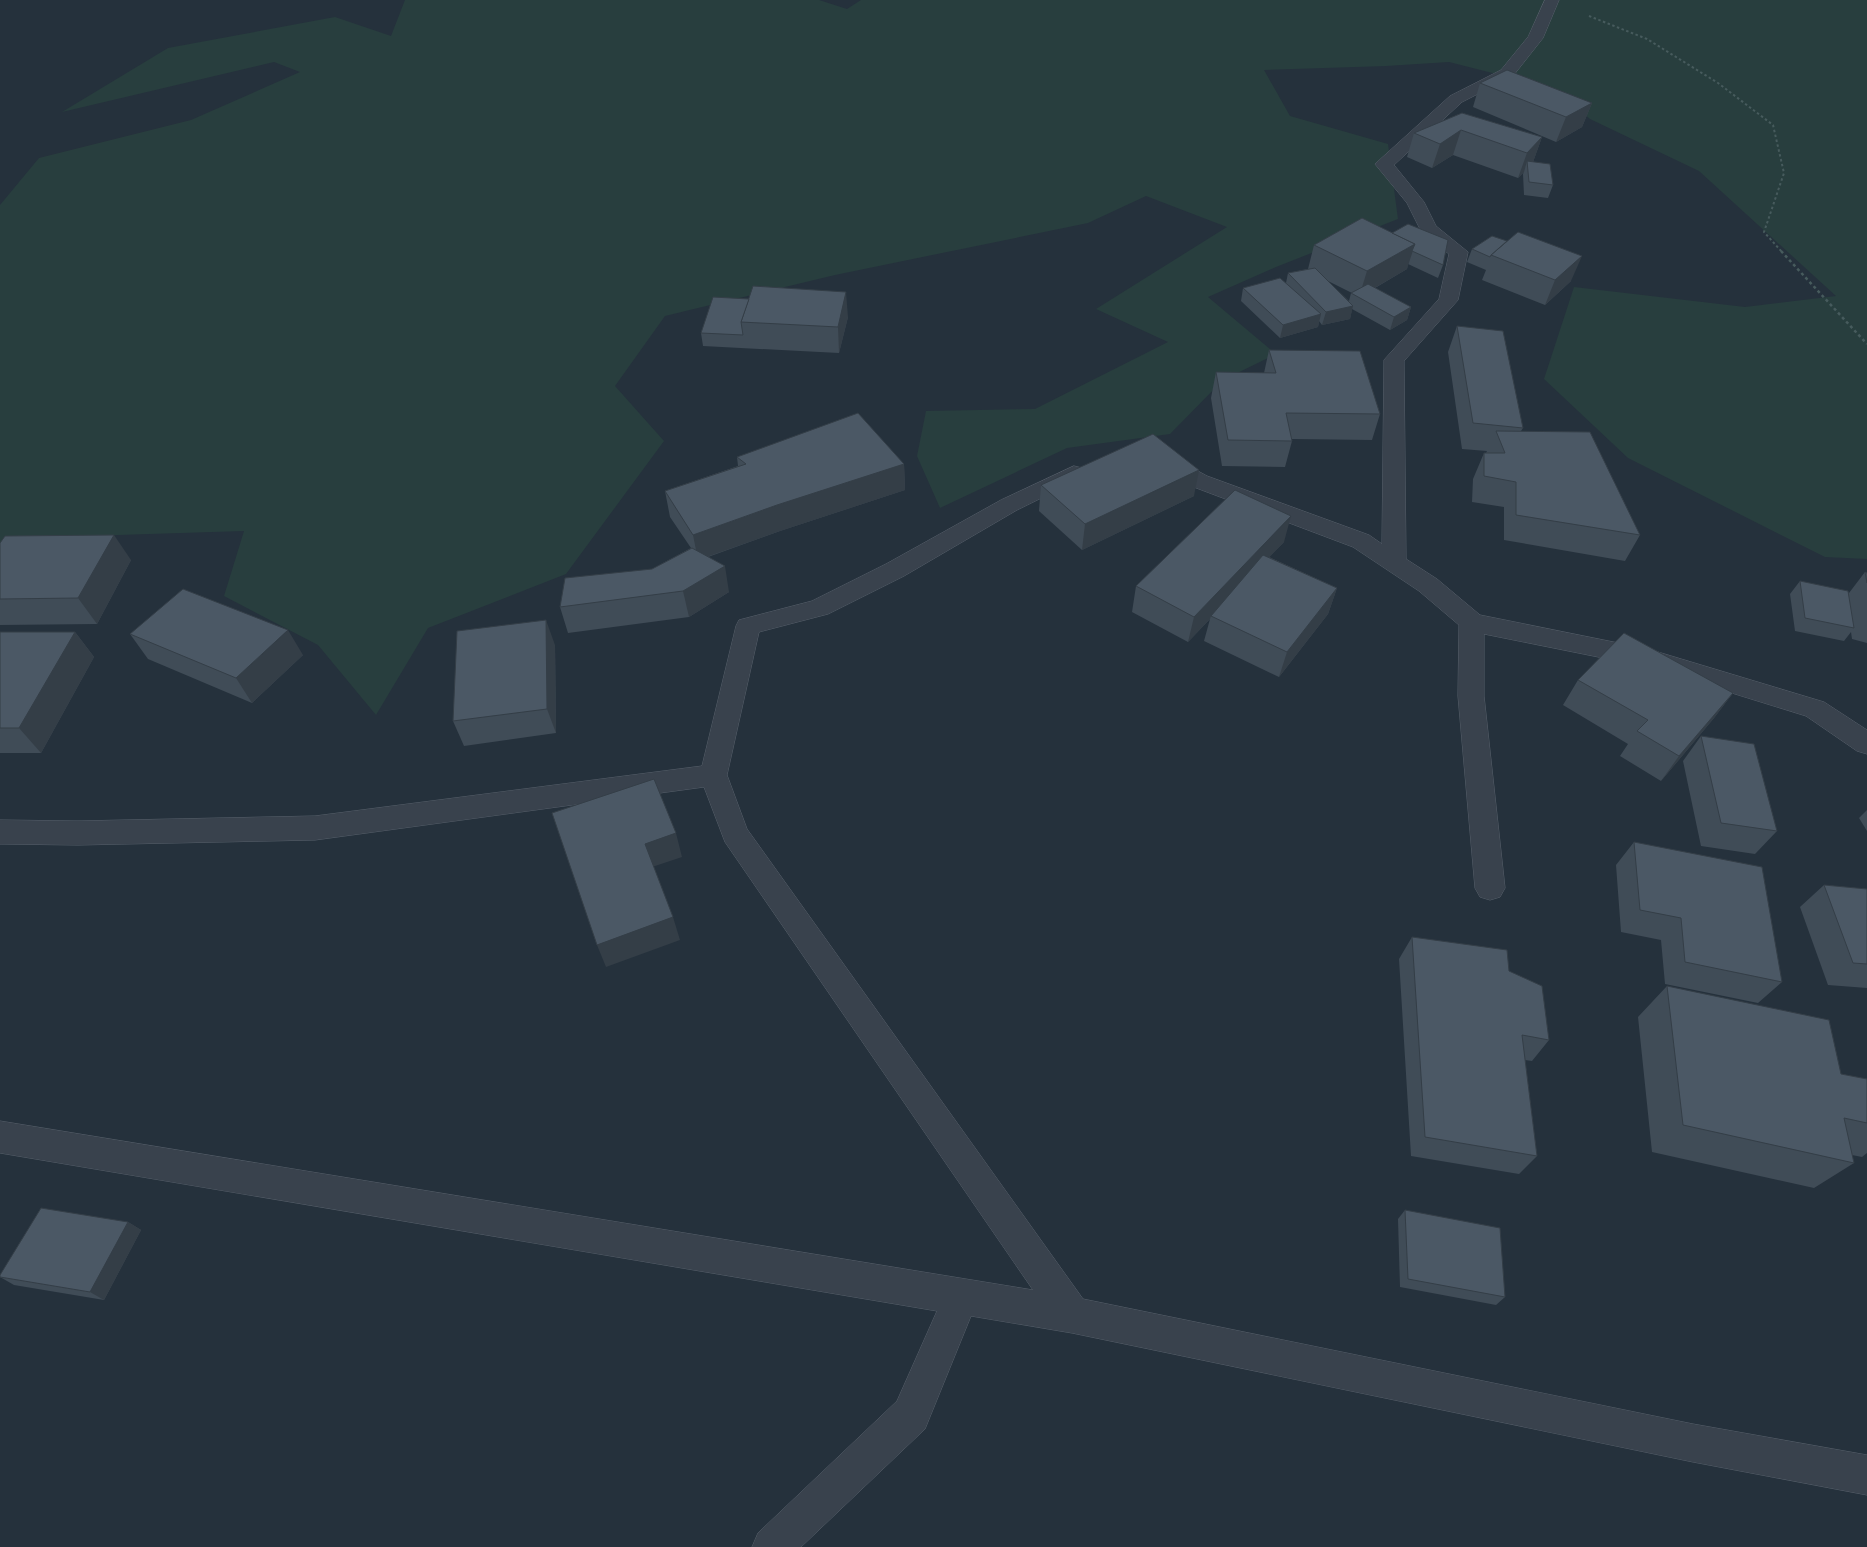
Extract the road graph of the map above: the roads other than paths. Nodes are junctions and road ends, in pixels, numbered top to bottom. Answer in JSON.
{"nodes":[{"id":1,"x":1552,"y":0,"type":"edge"},
{"id":2,"x":1142,"y":456,"type":"edge"},
{"id":3,"x":1099,"y":466,"type":"edge"},
{"id":4,"x":1394,"y":562,"type":"junction"},
{"id":5,"x":1472,"y":622,"type":"junction"},
{"id":6,"x":1867,"y":744,"type":"edge"},
{"id":7,"x":713,"y":775,"type":"junction"},
{"id":8,"x":0,"y":832,"type":"edge"},
{"id":9,"x":1490,"y":888,"type":"dead end"},
{"id":10,"x":0,"y":1137,"type":"edge"},
{"id":11,"x":961,"y":1297,"type":"junction"},
{"id":12,"x":1072,"y":1315,"type":"junction"},
{"id":13,"x":1867,"y":1475,"type":"edge"},
{"id":14,"x":772,"y":1547,"type":"edge"}],
"edges":[{"from":1,"to":4,"type":"street"},
{"from":2,"to":4,"type":"street"},
{"from":3,"to":7,"type":"street"},
{"from":4,"to":5,"type":"street"},
{"from":5,"to":6,"type":"street"},
{"from":5,"to":9,"type":"street"},
{"from":7,"to":8,"type":"street"},
{"from":7,"to":12,"type":"street"},
{"from":10,"to":11,"type":"street"},
{"from":11,"to":12,"type":"street"},
{"from":11,"to":14,"type":"street"},
{"from":12,"to":13,"type":"street"}]}
